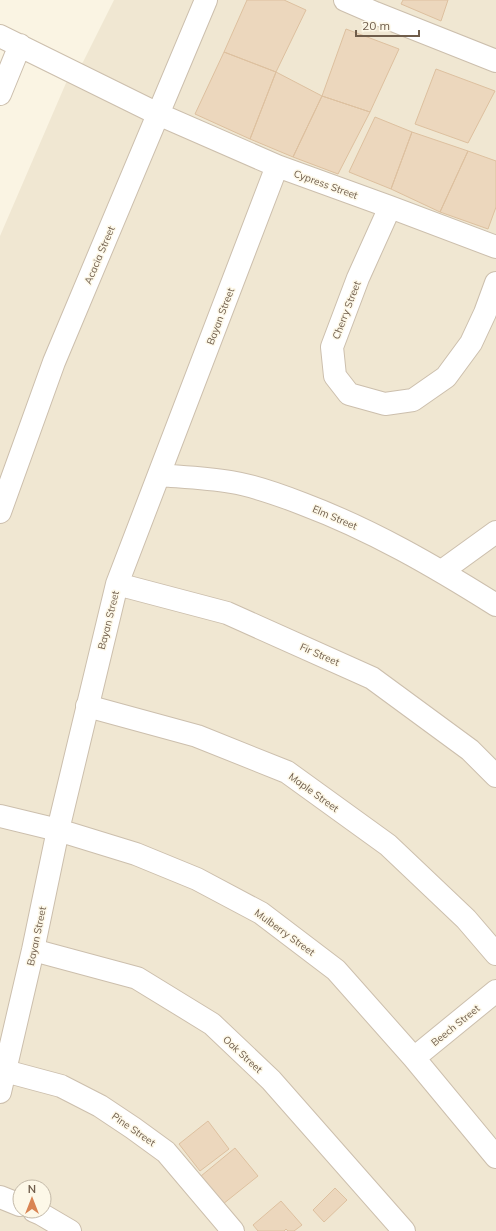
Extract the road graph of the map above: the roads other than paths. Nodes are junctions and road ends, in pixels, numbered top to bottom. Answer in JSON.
{"nodes":[{"id":1,"x":206,"y":0,"type":"edge"},
{"id":2,"x":345,"y":0,"type":"edge"},
{"id":3,"x":378,"y":7,"type":"edge"},
{"id":4,"x":0,"y":36,"type":"edge"},
{"id":5,"x":20,"y":45,"type":"junction"},
{"id":6,"x":496,"y":60,"type":"edge"},
{"id":7,"x":0,"y":94,"type":"edge"},
{"id":8,"x":158,"y":114,"type":"junction"},
{"id":9,"x":277,"y":166,"type":"junction"},
{"id":10,"x":390,"y":207,"type":"junction"},
{"id":11,"x":496,"y":247,"type":"edge"},
{"id":12,"x":496,"y":283,"type":"edge"},
{"id":13,"x":159,"y":475,"type":"junction"},
{"id":14,"x":0,"y":512,"type":"edge"},
{"id":15,"x":496,"y":532,"type":"edge"},
{"id":16,"x":442,"y":571,"type":"junction"},
{"id":17,"x":117,"y":584,"type":"junction"},
{"id":18,"x":496,"y":605,"type":"edge"},
{"id":19,"x":87,"y":706,"type":"junction"},
{"id":20,"x":496,"y":776,"type":"edge"},
{"id":21,"x":0,"y":816,"type":"edge"},
{"id":22,"x":58,"y":830,"type":"junction"},
{"id":23,"x":33,"y":950,"type":"junction"},
{"id":24,"x":496,"y":954,"type":"edge"},
{"id":25,"x":496,"y":991,"type":"edge"},
{"id":26,"x":414,"y":1058,"type":"junction"},
{"id":27,"x":5,"y":1071,"type":"junction"},
{"id":28,"x":0,"y":1092,"type":"edge"},
{"id":29,"x":496,"y":1157,"type":"edge"},
{"id":30,"x":0,"y":1197,"type":"edge"},
{"id":31,"x":12,"y":1202,"type":"edge"},
{"id":32,"x":50,"y":1219,"type":"edge"},
{"id":33,"x":70,"y":1231,"type":"edge"},
{"id":34,"x":233,"y":1231,"type":"edge"},
{"id":35,"x":404,"y":1231,"type":"edge"}],
"edges":[{"from":1,"to":8,"type":"street","name":"Acacia Street"},
{"from":2,"to":3,"type":"street"},
{"from":3,"to":6,"type":"street"},
{"from":4,"to":5,"type":"street","name":"Cypress Street"},
{"from":5,"to":7,"type":"street"},
{"from":5,"to":8,"type":"street","name":"Cypress Street"},
{"from":8,"to":9,"type":"street","name":"Cypress Street"},
{"from":8,"to":14,"type":"street","name":"Acacia Street"},
{"from":9,"to":10,"type":"street","name":"Cypress Street"},
{"from":9,"to":13,"type":"street","name":"Bayan Street"},
{"from":10,"to":11,"type":"street","name":"Cypress Street"},
{"from":10,"to":12,"type":"street","name":"Cherry Street"},
{"from":13,"to":16,"type":"street","name":"Elm Street"},
{"from":13,"to":17,"type":"street","name":"Bayan Street"},
{"from":15,"to":16,"type":"street"},
{"from":16,"to":18,"type":"street","name":"Elm Street"},
{"from":17,"to":19,"type":"street","name":"Bayan Street"},
{"from":17,"to":20,"type":"street","name":"Fir Street"},
{"from":19,"to":22,"type":"street","name":"Bayan Street"},
{"from":19,"to":24,"type":"street","name":"Maple Street"},
{"from":21,"to":22,"type":"street","name":"Mulberry Street"},
{"from":22,"to":23,"type":"street","name":"Bayan Street"},
{"from":22,"to":26,"type":"street","name":"Mulberry Street"},
{"from":23,"to":27,"type":"street","name":"Bayan Street"},
{"from":23,"to":35,"type":"street","name":"Oak Street"},
{"from":25,"to":26,"type":"street","name":"Beech Street"},
{"from":26,"to":29,"type":"street","name":"Mulberry Street"},
{"from":27,"to":28,"type":"street","name":"Bayan Street"},
{"from":27,"to":34,"type":"street","name":"Pine Street"},
{"from":30,"to":31,"type":"street"},
{"from":32,"to":33,"type":"street"}]}
